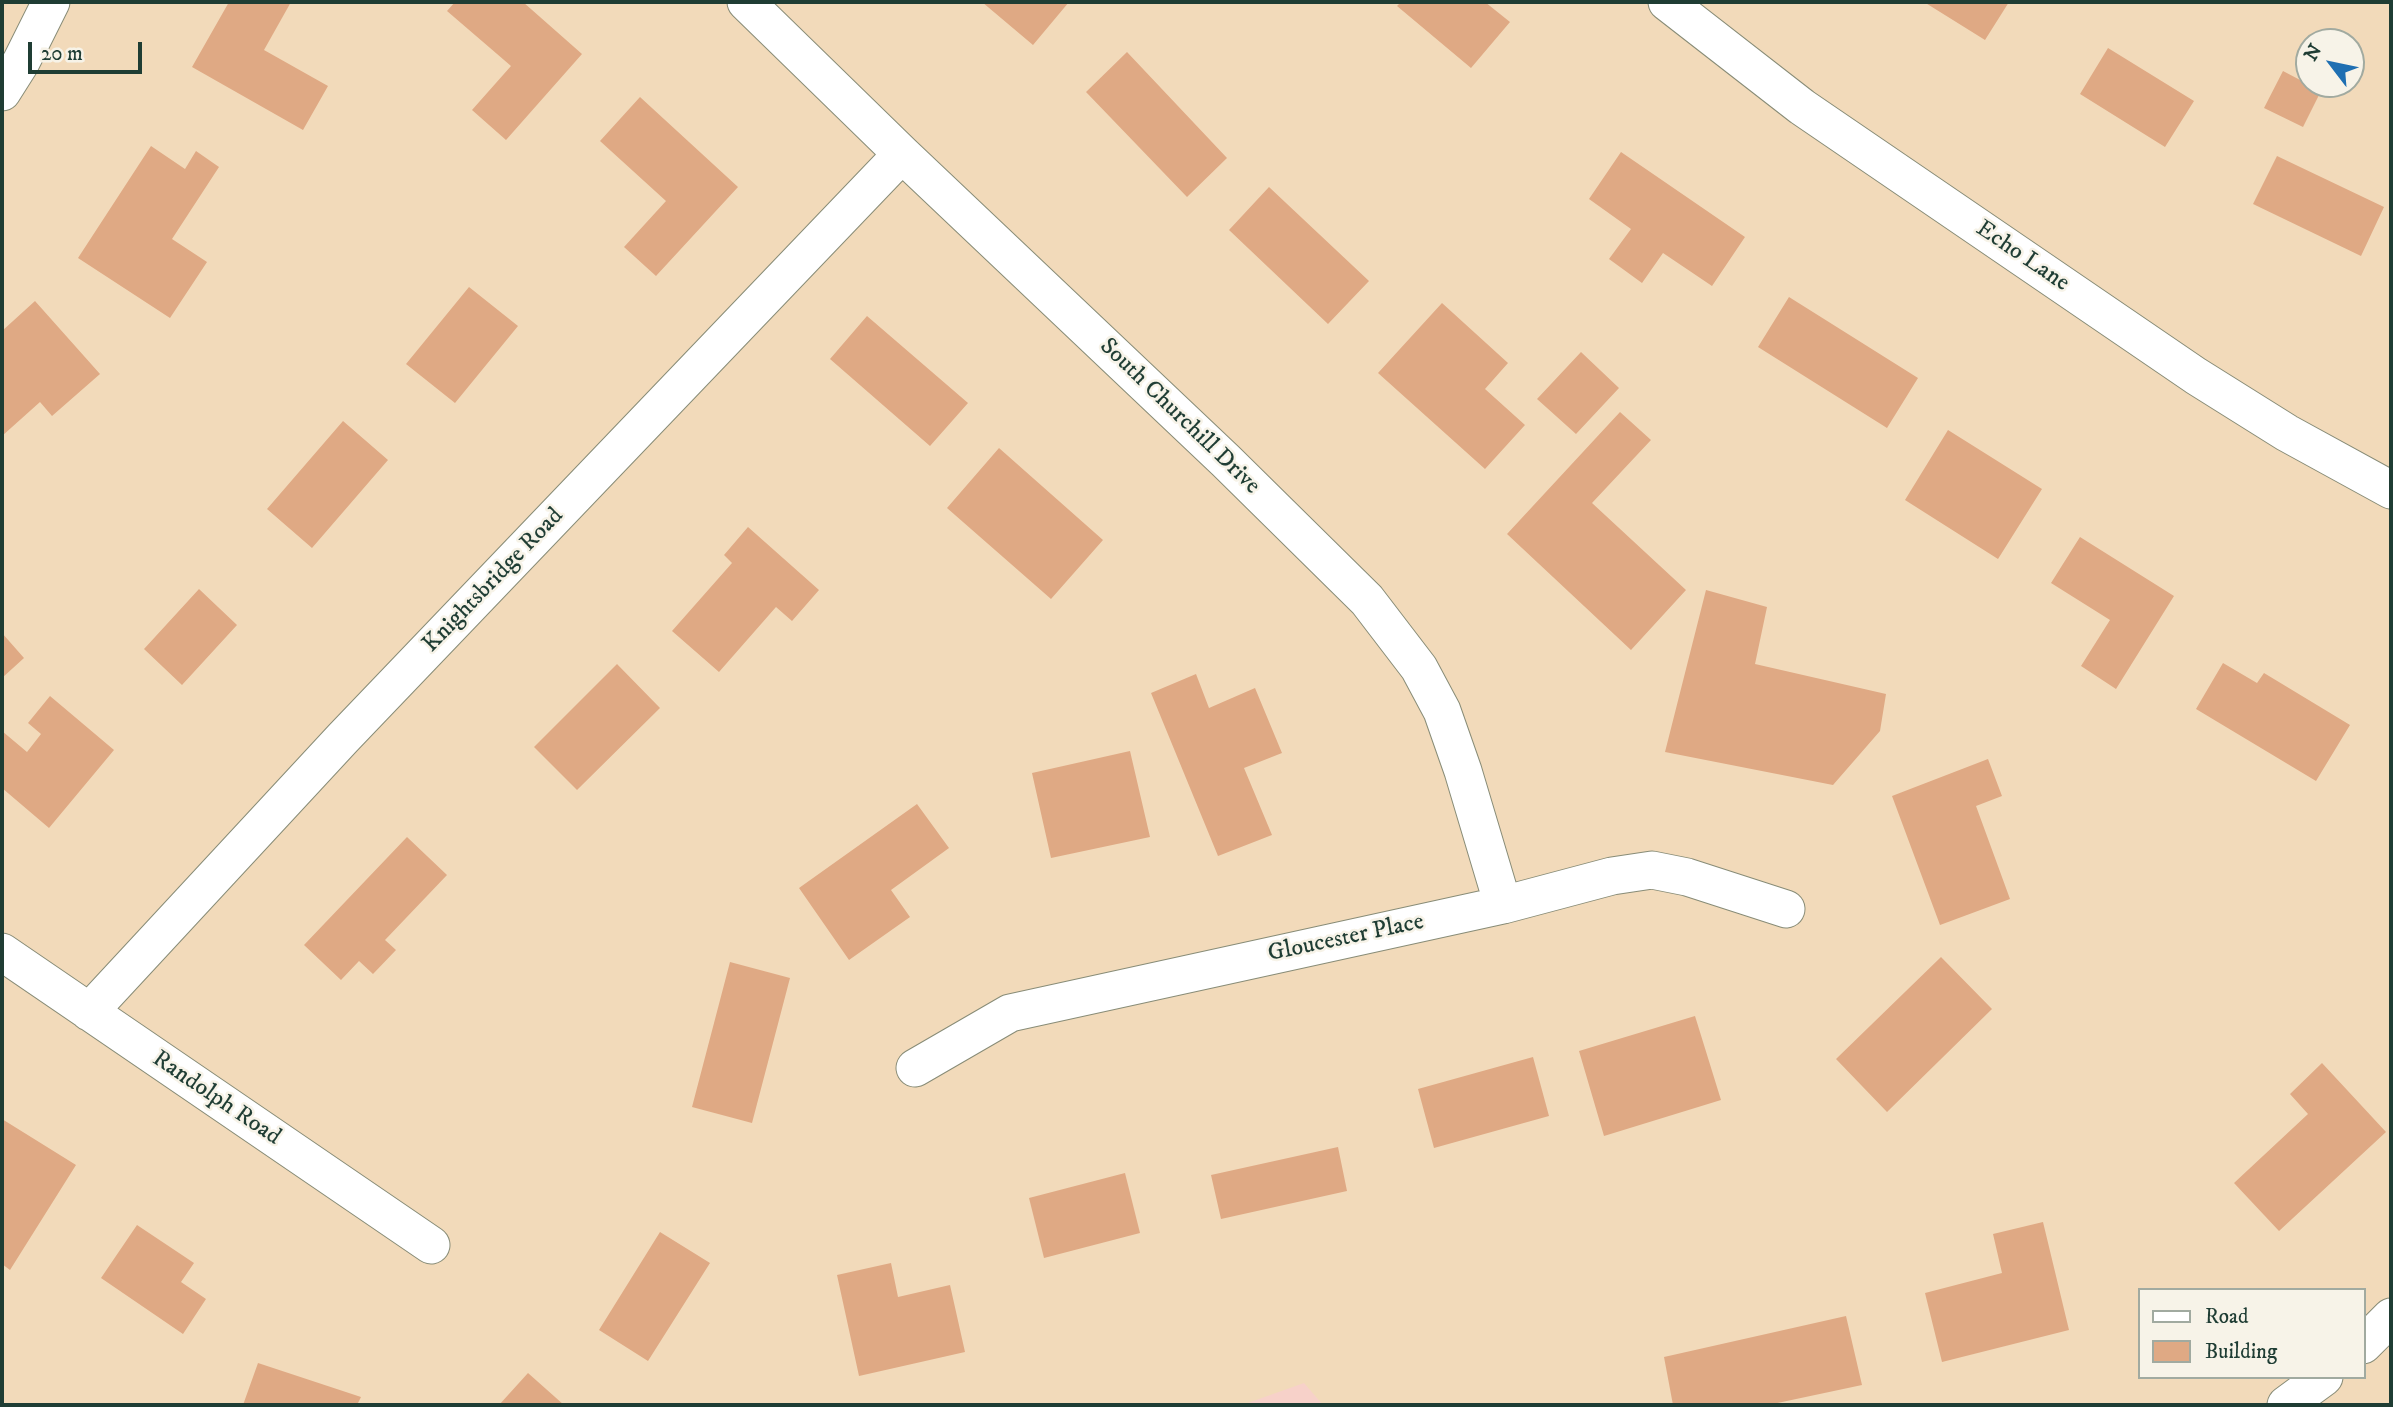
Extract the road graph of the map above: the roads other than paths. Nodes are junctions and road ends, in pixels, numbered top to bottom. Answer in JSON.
{"nodes":[{"id":1,"x":51,"y":2,"type":"edge"},
{"id":2,"x":746,"y":2,"type":"edge"},
{"id":3,"x":1667,"y":2,"type":"edge"},
{"id":4,"x":2,"y":92,"type":"edge"},
{"id":5,"x":902,"y":154,"type":"junction"},
{"id":6,"x":2391,"y":490,"type":"edge"},
{"id":7,"x":1503,"y":905,"type":"junction"},
{"id":8,"x":1786,"y":909,"type":"dead end"},
{"id":9,"x":2,"y":952,"type":"edge"},
{"id":10,"x":89,"y":1012,"type":"junction"},
{"id":11,"x":915,"y":1068,"type":"dead end"},
{"id":12,"x":431,"y":1245,"type":"dead end"},
{"id":13,"x":2391,"y":1317,"type":"edge"},
{"id":14,"x":2365,"y":1343,"type":"edge"},
{"id":15,"x":2321,"y":1379,"type":"edge"},
{"id":16,"x":2286,"y":1405,"type":"edge"}],
"edges":[{"from":1,"to":4,"type":"street"},
{"from":2,"to":5,"type":"street","name":"South Churchill Drive"},
{"from":3,"to":6,"type":"street","name":"Echo Lane"},
{"from":5,"to":7,"type":"street","name":"South Churchill Drive"},
{"from":5,"to":10,"type":"street","name":"Knightsbridge Road"},
{"from":7,"to":8,"type":"street","name":"Gloucester Place"},
{"from":7,"to":11,"type":"street","name":"Gloucester Place"},
{"from":9,"to":10,"type":"street","name":"Randolph Road"},
{"from":10,"to":12,"type":"street","name":"Randolph Road"},
{"from":13,"to":14,"type":"street"},
{"from":15,"to":16,"type":"street"}]}
